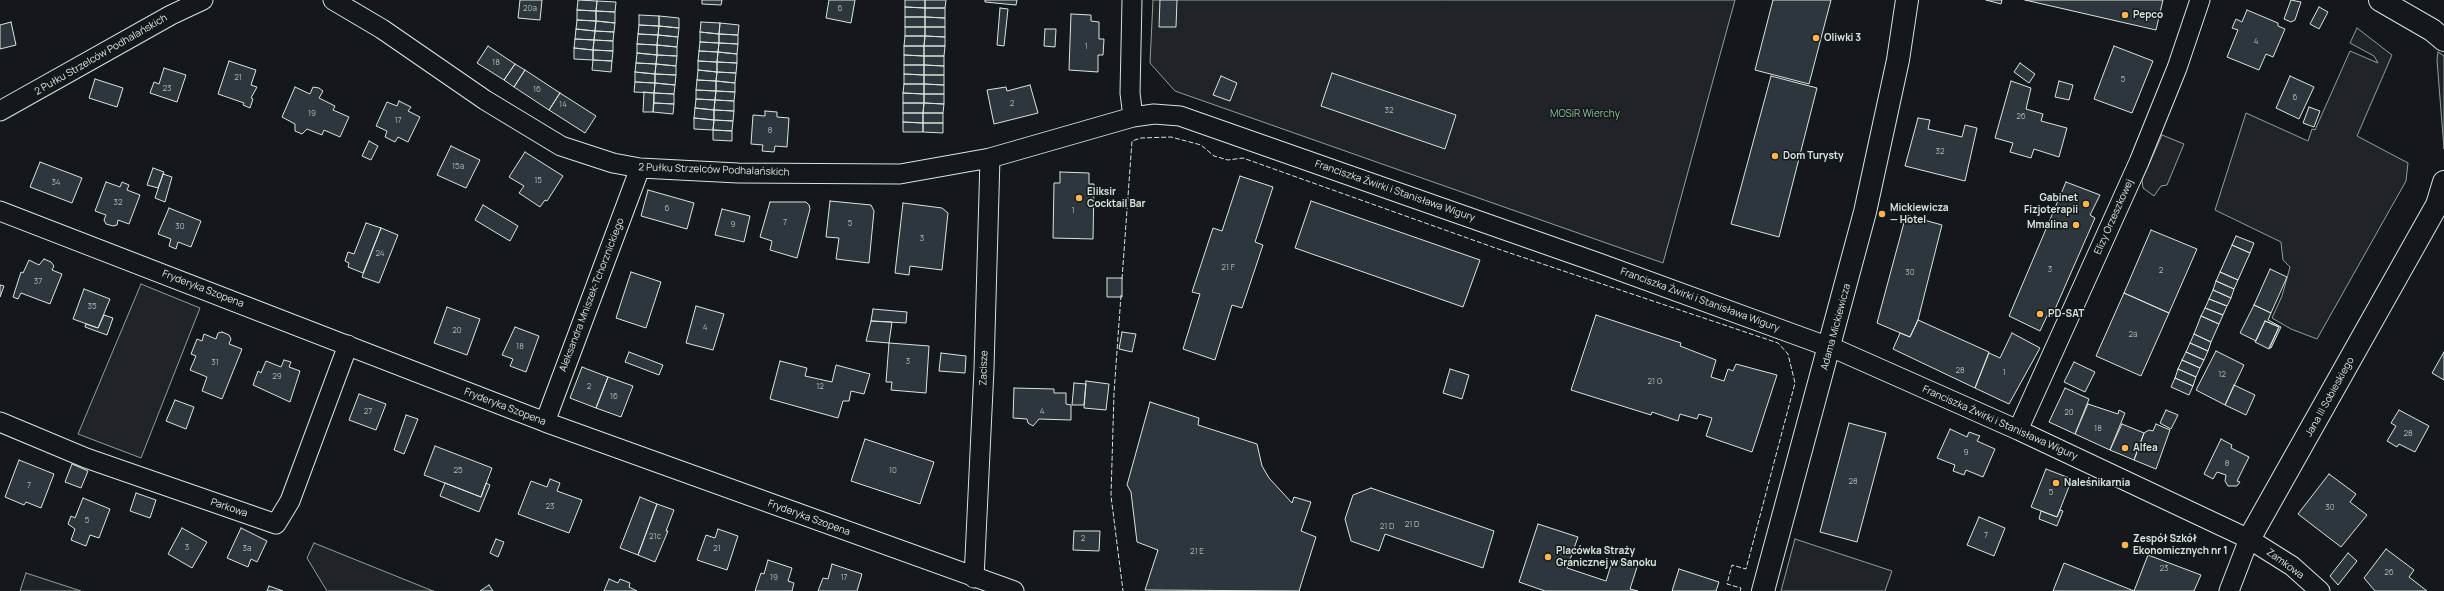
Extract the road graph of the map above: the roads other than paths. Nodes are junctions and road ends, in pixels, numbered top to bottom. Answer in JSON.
{"nodes":[{"id":1,"x":203,"y":0,"type":"edge"},
{"id":2,"x":333,"y":0,"type":"edge"},
{"id":3,"x":1132,"y":0,"type":"edge"},
{"id":4,"x":1907,"y":0,"type":"edge"},
{"id":5,"x":1919,"y":0,"type":"edge"},
{"id":6,"x":2200,"y":0,"type":"edge"},
{"id":7,"x":2380,"y":0,"type":"edge"},
{"id":8,"x":167,"y":7,"type":"edge"},
{"id":9,"x":2444,"y":40,"type":"edge"},
{"id":10,"x":1898,"y":60,"type":"junction"},
{"id":11,"x":0,"y":111,"type":"edge"},
{"id":12,"x":1133,"y":117,"type":"junction"},
{"id":13,"x":990,"y":158,"type":"junction"},
{"id":14,"x":640,"y":168,"type":"junction"},
{"id":15,"x":2444,"y":182,"type":"edge"},
{"id":16,"x":2440,"y":202,"type":"edge"},
{"id":17,"x":0,"y":211,"type":"edge"},
{"id":18,"x":348,"y":345,"type":"junction"},
{"id":19,"x":1831,"y":347,"type":"junction"},
{"id":20,"x":0,"y":422,"type":"edge"},
{"id":21,"x":545,"y":422,"type":"junction"},
{"id":22,"x":2018,"y":430,"type":"junction"},
{"id":23,"x":2249,"y":539,"type":"junction"},
{"id":24,"x":974,"y":578,"type":"junction"},
{"id":25,"x":1014,"y":591,"type":"edge"},
{"id":26,"x":1763,"y":591,"type":"edge"},
{"id":27,"x":2229,"y":591,"type":"edge"},
{"id":28,"x":2320,"y":591,"type":"edge"}],
"edges":[{"from":1,"to":8,"type":"street","name":"2 Pułku Strzelców Podhalańskich"},
{"from":2,"to":14,"type":"street","name":"2 Pułku Strzelców Podhalańskich"},
{"from":3,"to":12,"type":"street"},
{"from":4,"to":10,"type":"street","name":"Adama Mickiewicza"},
{"from":5,"to":10,"type":"street","name":"Adama Mickiewicza"},
{"from":6,"to":22,"type":"street","name":"Elizy Orzeszkowej"},
{"from":7,"to":9,"type":"street"},
{"from":8,"to":11,"type":"street","name":"2 Pułku Strzelców Podhalańskich"},
{"from":10,"to":19,"type":"street","name":"Adama Mickiewicza"},
{"from":12,"to":13,"type":"street","name":"2 Pułku Strzelców Podhalańskich"},
{"from":12,"to":19,"type":"street","name":"Franciszka Żwirki i Stanisława Wigury"},
{"from":13,"to":14,"type":"street","name":"2 Pułku Strzelców Podhalańskich"},
{"from":13,"to":24,"type":"street","name":"Zacisze"},
{"from":14,"to":21,"type":"street","name":"Aleksandra Mniszek-Tchorznickiego"},
{"from":15,"to":16,"type":"street","name":"Jana III Sobieskiego"},
{"from":16,"to":23,"type":"street","name":"Jana III Sobieskiego"},
{"from":17,"to":18,"type":"street","name":"Fryderyka Szopena"},
{"from":18,"to":20,"type":"street","name":"Parkowa"},
{"from":18,"to":21,"type":"street","name":"Fryderyka Szopena"},
{"from":19,"to":22,"type":"street","name":"Franciszka Żwirki i Stanisława Wigury"},
{"from":19,"to":26,"type":"street","name":"Adama Mickiewicza"},
{"from":21,"to":24,"type":"street","name":"Fryderyka Szopena"},
{"from":22,"to":23,"type":"street","name":"Franciszka Żwirki i Stanisława Wigury"},
{"from":23,"to":27,"type":"street","name":"Jana III Sobieskiego"},
{"from":23,"to":28,"type":"street","name":"Zamkowa"},
{"from":24,"to":25,"type":"street","name":"Fryderyka Szopena"}]}
